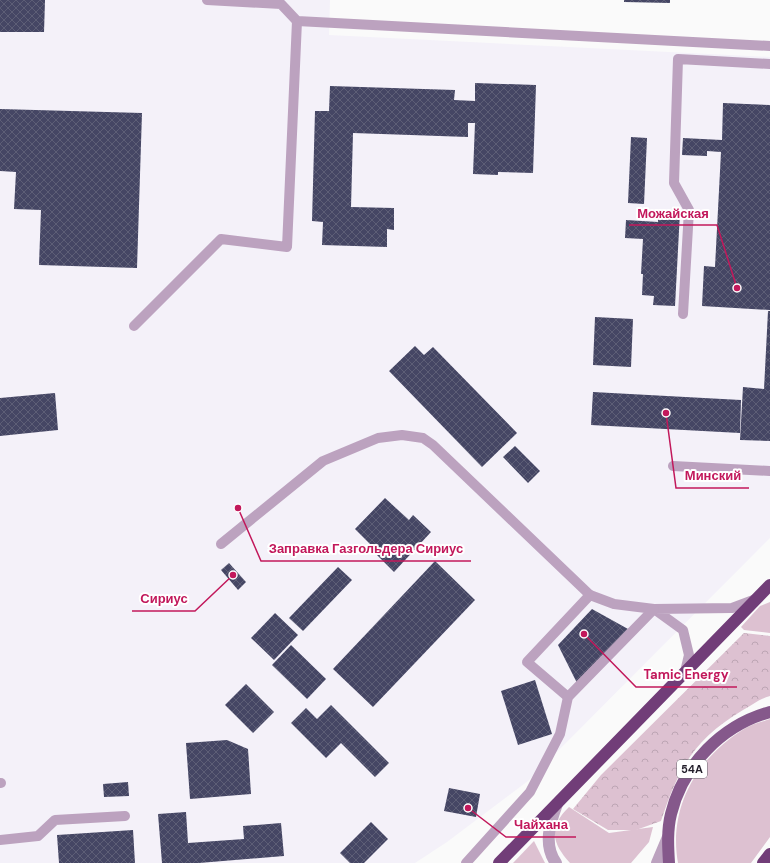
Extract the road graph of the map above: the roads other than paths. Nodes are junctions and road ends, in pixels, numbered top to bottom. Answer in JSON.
{"nodes":[{"id":1,"x":207,"y":0,"type":"edge"},
{"id":2,"x":296,"y":21,"type":"junction"},
{"id":3,"x":770,"y":46,"type":"edge"},
{"id":4,"x":770,"y":64,"type":"edge"},
{"id":5,"x":684,"y":314,"type":"dead end"},
{"id":6,"x":134,"y":326,"type":"dead end"},
{"id":7,"x":673,"y":466,"type":"dead end"},
{"id":8,"x":770,"y":471,"type":"edge"},
{"id":9,"x":221,"y":544,"type":"dead end"},
{"id":10,"x":770,"y":585,"type":"edge"},
{"id":11,"x":590,"y":595,"type":"junction"},
{"id":12,"x":770,"y":596,"type":"edge"},
{"id":13,"x":756,"y":599,"type":"junction"},
{"id":14,"x":654,"y":609,"type":"junction"},
{"id":15,"x":685,"y":672,"type":"junction"},
{"id":16,"x":568,"y":697,"type":"junction"},
{"id":17,"x":770,"y":712,"type":"edge"},
{"id":18,"x":557,"y":804,"type":"junction"},
{"id":19,"x":124,"y":816,"type":"dead end"},
{"id":20,"x":668,"y":837,"type":"junction"},
{"id":21,"x":0,"y":840,"type":"edge"},
{"id":22,"x":770,"y":854,"type":"edge"},
{"id":23,"x":466,"y":863,"type":"edge"},
{"id":24,"x":499,"y":863,"type":"edge"},
{"id":25,"x":556,"y":863,"type":"edge"},
{"id":26,"x":657,"y":863,"type":"edge"},
{"id":27,"x":669,"y":863,"type":"edge"},
{"id":28,"x":763,"y":863,"type":"edge"}],
"edges":[{"from":1,"to":2,"type":"lane"},
{"from":2,"to":3,"type":"lane"},
{"from":2,"to":6,"type":"lane"},
{"from":4,"to":5,"type":"lane"},
{"from":7,"to":8,"type":"lane"},
{"from":9,"to":11,"type":"lane"},
{"from":10,"to":13,"type":"highway"},
{"from":11,"to":14,"type":"lane"},
{"from":11,"to":16,"type":"lane"},
{"from":12,"to":13,"type":"street"},
{"from":13,"to":14,"type":"lane"},
{"from":13,"to":15,"type":"highway"},
{"from":14,"to":15,"type":"lane"},
{"from":14,"to":16,"type":"lane"},
{"from":15,"to":18,"type":"highway"},
{"from":16,"to":23,"type":"lane"},
{"from":17,"to":20,"type":"main road","number":"54А"},
{"from":18,"to":24,"type":"highway"},
{"from":18,"to":25,"type":"street"},
{"from":19,"to":21,"type":"lane"},
{"from":20,"to":26,"type":"street"},
{"from":20,"to":27,"type":"main road","number":"54А"},
{"from":22,"to":28,"type":"highway"}]}
